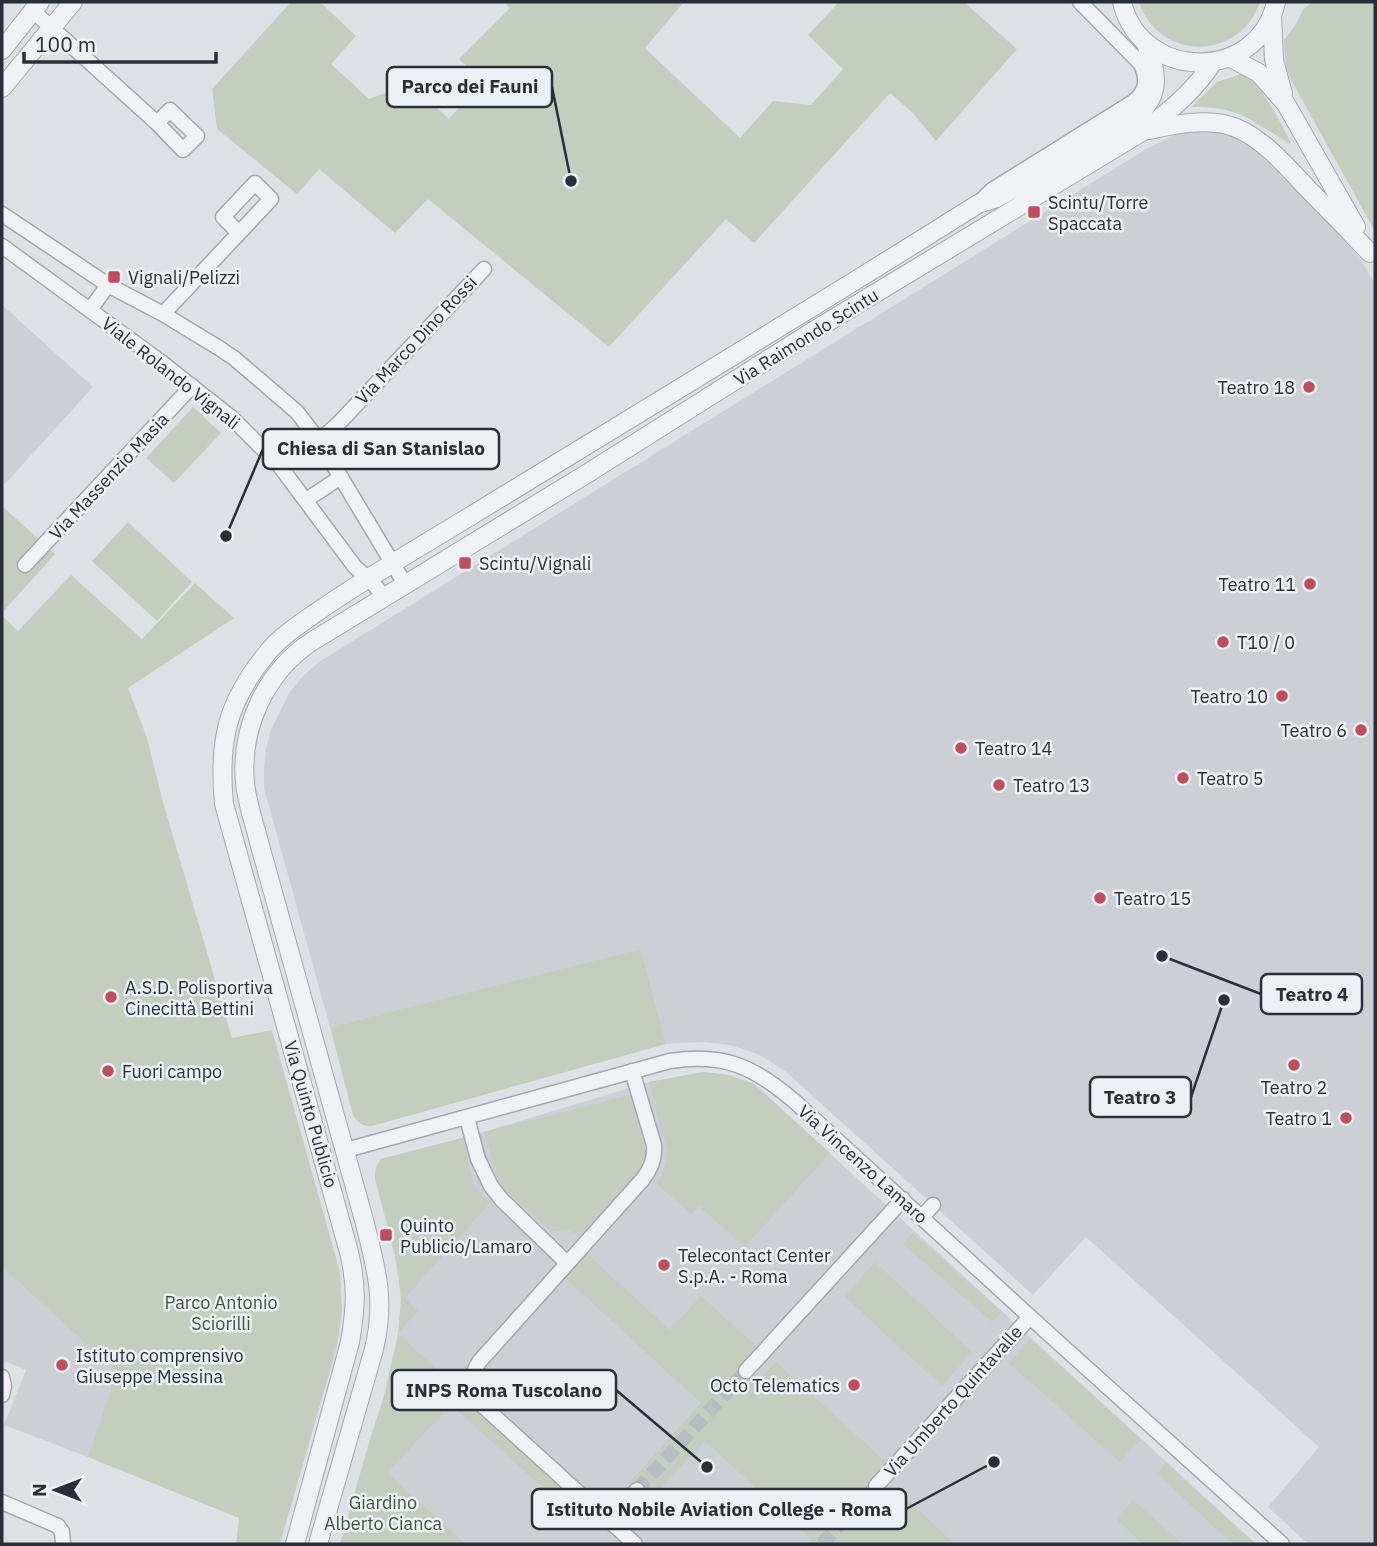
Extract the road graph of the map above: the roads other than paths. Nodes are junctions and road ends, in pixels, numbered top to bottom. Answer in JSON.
{"nodes":[{"id":1,"x":73,"y":2,"type":"edge"},
{"id":2,"x":1080,"y":2,"type":"edge"},
{"id":3,"x":1122,"y":2,"type":"edge"},
{"id":4,"x":1276,"y":6,"type":"edge"},
{"id":5,"x":37,"y":7,"type":"edge"},
{"id":6,"x":51,"y":28,"type":"junction"},
{"id":7,"x":1146,"y":44,"type":"junction"},
{"id":8,"x":2,"y":50,"type":"edge"},
{"id":9,"x":1221,"y":60,"type":"junction"},
{"id":10,"x":2,"y":88,"type":"edge"},
{"id":11,"x":1286,"y":104,"type":"junction"},
{"id":12,"x":157,"y":124,"type":"dead end"},
{"id":13,"x":1145,"y":130,"type":"junction"},
{"id":14,"x":978,"y":204,"type":"junction"},
{"id":15,"x":2,"y":214,"type":"edge"},
{"id":16,"x":239,"y":233,"type":"dead end"},
{"id":17,"x":2,"y":246,"type":"edge"},
{"id":18,"x":1373,"y":257,"type":"edge"},
{"id":19,"x":484,"y":269,"type":"dead end"},
{"id":20,"x":108,"y":285,"type":"junction"},
{"id":21,"x":90,"y":310,"type":"junction"},
{"id":22,"x":163,"y":314,"type":"junction"},
{"id":23,"x":192,"y":386,"type":"junction"},
{"id":24,"x":320,"y":442,"type":"junction"},
{"id":25,"x":341,"y":477,"type":"junction"},
{"id":26,"x":306,"y":500,"type":"junction"},
{"id":27,"x":392,"y":564,"type":"junction"},
{"id":28,"x":24,"y":565,"type":"dead end"},
{"id":29,"x":369,"y":579,"type":"junction"},
{"id":30,"x":405,"y":584,"type":"junction"},
{"id":31,"x":385,"y":597,"type":"junction"},
{"id":32,"x":632,"y":1071,"type":"junction"},
{"id":33,"x":467,"y":1118,"type":"junction"},
{"id":34,"x":319,"y":1144,"type":"junction"},
{"id":35,"x":345,"y":1150,"type":"junction"},
{"id":36,"x":903,"y":1199,"type":"junction"},
{"id":37,"x":933,"y":1205,"type":"dead end"},
{"id":38,"x":922,"y":1217,"type":"junction"},
{"id":39,"x":567,"y":1263,"type":"junction"},
{"id":40,"x":1030,"y":1317,"type":"junction"},
{"id":41,"x":746,"y":1371,"type":"tunnel mouth"},
{"id":42,"x":2,"y":1377,"type":"edge"},
{"id":43,"x":2,"y":1395,"type":"edge"},
{"id":44,"x":876,"y":1486,"type":"tunnel mouth"},
{"id":45,"x":637,"y":1490,"type":"tunnel mouth"},
{"id":46,"x":2,"y":1502,"type":"edge"},
{"id":47,"x":609,"y":1521,"type":"junction"},
{"id":48,"x":63,"y":1544,"type":"edge"},
{"id":49,"x":295,"y":1544,"type":"edge"},
{"id":50,"x":318,"y":1544,"type":"edge"},
{"id":51,"x":635,"y":1544,"type":"edge"},
{"id":52,"x":1282,"y":1544,"type":"edge"}],
"edges":[{"from":1,"to":6,"type":"street"},
{"from":2,"to":14,"type":"street","name":"Via Raimondo Scintu"},
{"from":3,"to":7,"type":"street"},
{"from":4,"to":9,"type":"street","name":"Via Raimondo Scintu"},
{"from":4,"to":11,"type":"street"},
{"from":5,"to":6,"type":"street"},
{"from":5,"to":8,"type":"street"},
{"from":6,"to":10,"type":"street"},
{"from":6,"to":12,"type":"street"},
{"from":7,"to":9,"type":"street"},
{"from":7,"to":14,"type":"street","name":"Via Raimondo Scintu"},
{"from":9,"to":11,"type":"street"},
{"from":9,"to":13,"type":"street","name":"Via Raimondo Scintu"},
{"from":11,"to":18,"type":"street"},
{"from":13,"to":18,"type":"street"},
{"from":13,"to":30,"type":"street","name":"Via Raimondo Scintu"},
{"from":14,"to":27,"type":"street","name":"Via Raimondo Scintu"},
{"from":15,"to":20,"type":"street","name":"Viale Rolando Vignali"},
{"from":16,"to":22,"type":"street"},
{"from":17,"to":21,"type":"street","name":"Viale Rolando Vignali"},
{"from":19,"to":24,"type":"street","name":"Via Marco Dino Rossi"},
{"from":20,"to":21,"type":"street","name":"Viale Rolando Vignali"},
{"from":20,"to":22,"type":"street","name":"Viale Rolando Vignali"},
{"from":21,"to":23,"type":"street","name":"Viale Rolando Vignali"},
{"from":22,"to":24,"type":"street","name":"Viale Rolando Vignali"},
{"from":23,"to":26,"type":"street","name":"Viale Rolando Vignali"},
{"from":23,"to":28,"type":"street","name":"Via Massenzio Masia"},
{"from":24,"to":25,"type":"street","name":"Viale Rolando Vignali"},
{"from":25,"to":26,"type":"street"},
{"from":25,"to":27,"type":"street","name":"Viale Rolando Vignali"},
{"from":26,"to":29,"type":"street","name":"Viale Rolando Vignali"},
{"from":27,"to":29,"type":"street","name":"Via Raimondo Scintu"},
{"from":27,"to":30,"type":"street","name":"Viale Rolando Vignali"},
{"from":29,"to":31,"type":"street","name":"Viale Rolando Vignali"},
{"from":29,"to":34,"type":"street","name":"Via Quinto Publicio"},
{"from":30,"to":31,"type":"street","name":"Via Raimondo Scintu"},
{"from":31,"to":35,"type":"street","name":"Via Quinto Publicio"},
{"from":32,"to":33,"type":"street","name":"Via Vincenzo Lamaro"},
{"from":32,"to":36,"type":"street","name":"Via Vincenzo Lamaro"},
{"from":32,"to":39,"type":"street"},
{"from":33,"to":35,"type":"street","name":"Via Vincenzo Lamaro"},
{"from":33,"to":39,"type":"street"},
{"from":34,"to":35,"type":"street"},
{"from":34,"to":49,"type":"street","name":"Via Quinto Publicio"},
{"from":35,"to":50,"type":"street","name":"Via Quinto Publicio"},
{"from":36,"to":38,"type":"street","name":"Via Vincenzo Lamaro"},
{"from":36,"to":41,"type":"street"},
{"from":37,"to":38,"type":"street"},
{"from":38,"to":40,"type":"street","name":"Via Vincenzo Lamaro"},
{"from":39,"to":47,"type":"street"},
{"from":40,"to":44,"type":"street","name":"Via Umberto Quintavalle"},
{"from":40,"to":52,"type":"street","name":"Via Vincenzo Lamaro"},
{"from":42,"to":43,"type":"street"},
{"from":45,"to":47,"type":"street"},
{"from":46,"to":48,"type":"street"},
{"from":47,"to":51,"type":"street"}]}
